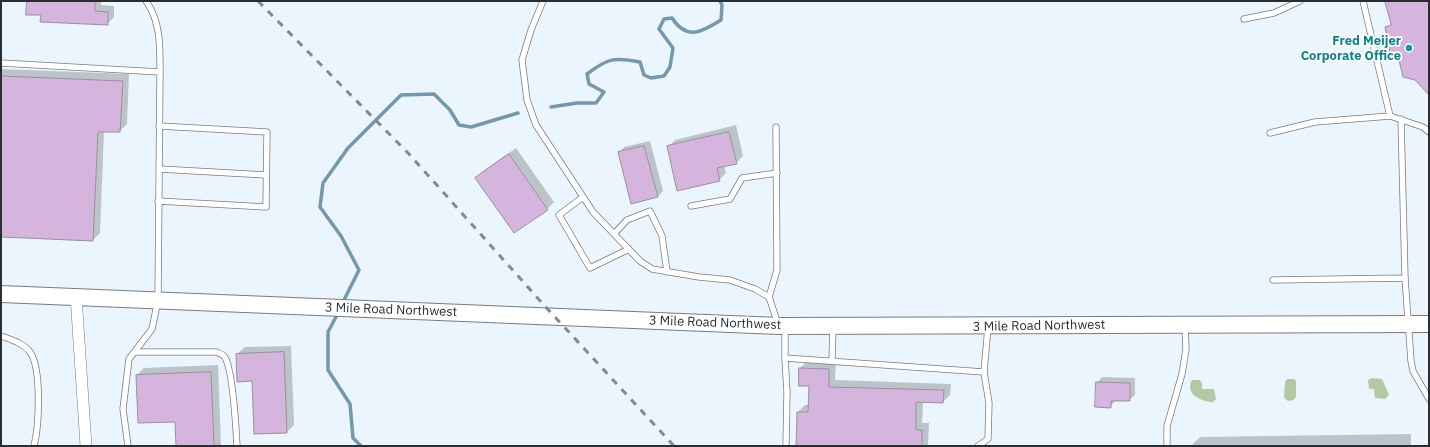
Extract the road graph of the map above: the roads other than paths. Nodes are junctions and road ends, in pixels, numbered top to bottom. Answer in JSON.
{"nodes":[{"id":1,"x":146,"y":1,"type":"edge"},
{"id":2,"x":543,"y":1,"type":"edge"},
{"id":3,"x":1300,"y":1,"type":"edge"},
{"id":4,"x":1363,"y":1,"type":"edge"},
{"id":5,"x":1244,"y":19,"type":"dead end"},
{"id":6,"x":1,"y":63,"type":"edge"},
{"id":7,"x":160,"y":72,"type":"junction"},
{"id":8,"x":1390,"y":116,"type":"junction"},
{"id":9,"x":1401,"y":119,"type":"junction"},
{"id":10,"x":159,"y":126,"type":"junction"},
{"id":11,"x":776,"y":127,"type":"dead end"},
{"id":12,"x":1429,"y":132,"type":"edge"},
{"id":13,"x":1270,"y":134,"type":"dead end"},
{"id":14,"x":159,"y":169,"type":"junction"},
{"id":15,"x":777,"y":173,"type":"junction"},
{"id":16,"x":266,"y":175,"type":"junction"},
{"id":17,"x":583,"y":197,"type":"junction"},
{"id":18,"x":158,"y":201,"type":"junction"},
{"id":19,"x":691,"y":206,"type":"dead end"},
{"id":20,"x":614,"y":234,"type":"junction"},
{"id":21,"x":629,"y":249,"type":"junction"},
{"id":22,"x":667,"y":272,"type":"junction"},
{"id":23,"x":1405,"y":278,"type":"junction"},
{"id":24,"x":1273,"y":280,"type":"dead end"},
{"id":25,"x":1,"y":294,"type":"edge"},
{"id":26,"x":76,"y":296,"type":"junction"},
{"id":27,"x":769,"y":297,"type":"junction"},
{"id":28,"x":158,"y":300,"type":"junction"},
{"id":29,"x":1185,"y":324,"type":"junction"},
{"id":30,"x":1408,"y":324,"type":"junction"},
{"id":31,"x":1429,"y":324,"type":"edge"},
{"id":32,"x":782,"y":326,"type":"junction"},
{"id":33,"x":833,"y":326,"type":"junction"},
{"id":34,"x":988,"y":326,"type":"junction"},
{"id":35,"x":1,"y":336,"type":"edge"},
{"id":36,"x":135,"y":352,"type":"junction"},
{"id":37,"x":785,"y":358,"type":"junction"},
{"id":38,"x":832,"y":361,"type":"junction"},
{"id":39,"x":984,"y":372,"type":"junction"},
{"id":40,"x":1429,"y":400,"type":"edge"},
{"id":41,"x":34,"y":446,"type":"edge"},
{"id":42,"x":86,"y":446,"type":"edge"},
{"id":43,"x":128,"y":446,"type":"edge"},
{"id":44,"x":237,"y":446,"type":"edge"},
{"id":45,"x":786,"y":446,"type":"edge"},
{"id":46,"x":978,"y":446,"type":"edge"},
{"id":47,"x":1167,"y":446,"type":"edge"}],
"edges":[{"from":1,"to":7,"type":"lane"},
{"from":2,"to":17,"type":"lane"},
{"from":3,"to":5,"type":"lane"},
{"from":4,"to":8,"type":"lane"},
{"from":6,"to":7,"type":"lane"},
{"from":7,"to":10,"type":"lane"},
{"from":8,"to":9,"type":"lane"},
{"from":8,"to":13,"type":"lane"},
{"from":9,"to":12,"type":"lane"},
{"from":9,"to":23,"type":"lane"},
{"from":10,"to":14,"type":"lane"},
{"from":10,"to":16,"type":"lane"},
{"from":11,"to":15,"type":"lane"},
{"from":14,"to":16,"type":"lane"},
{"from":14,"to":18,"type":"lane"},
{"from":15,"to":19,"type":"lane"},
{"from":15,"to":27,"type":"lane"},
{"from":16,"to":18,"type":"lane"},
{"from":17,"to":20,"type":"lane"},
{"from":17,"to":21,"type":"lane"},
{"from":18,"to":28,"type":"lane"},
{"from":20,"to":21,"type":"lane"},
{"from":20,"to":22,"type":"lane"},
{"from":21,"to":22,"type":"lane"},
{"from":22,"to":27,"type":"lane"},
{"from":23,"to":24,"type":"lane"},
{"from":23,"to":30,"type":"lane"},
{"from":25,"to":26,"type":"main road","name":"3 Mile Road Northwest"},
{"from":26,"to":28,"type":"main road","name":"3 Mile Road Northwest"},
{"from":26,"to":42,"type":"street"},
{"from":27,"to":32,"type":"lane"},
{"from":28,"to":32,"type":"main road","name":"3 Mile Road Northwest"},
{"from":28,"to":36,"type":"lane"},
{"from":29,"to":30,"type":"main road","name":"3 Mile Road Northwest"},
{"from":29,"to":34,"type":"main road","name":"3 Mile Road Northwest"},
{"from":29,"to":47,"type":"lane"},
{"from":30,"to":31,"type":"main road","name":"3 Mile Road Northwest"},
{"from":30,"to":40,"type":"lane"},
{"from":32,"to":33,"type":"main road","name":"3 Mile Road Northwest"},
{"from":32,"to":37,"type":"lane"},
{"from":33,"to":34,"type":"main road","name":"3 Mile Road Northwest"},
{"from":33,"to":38,"type":"lane"},
{"from":34,"to":39,"type":"lane"},
{"from":35,"to":41,"type":"lane"},
{"from":36,"to":43,"type":"lane"},
{"from":36,"to":44,"type":"lane"},
{"from":37,"to":38,"type":"lane"},
{"from":37,"to":45,"type":"lane"},
{"from":38,"to":39,"type":"lane"},
{"from":39,"to":46,"type":"lane"}]}
